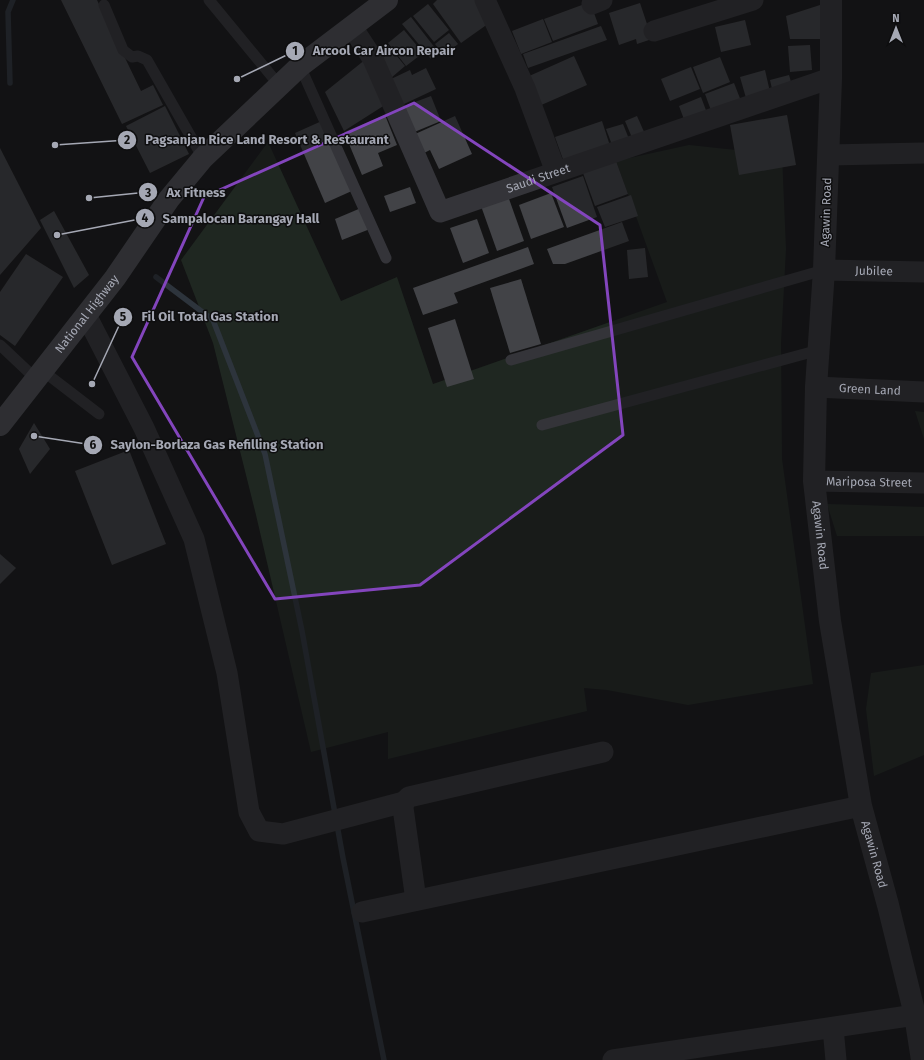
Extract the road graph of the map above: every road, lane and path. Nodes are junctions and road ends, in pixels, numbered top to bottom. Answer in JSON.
{"nodes":[{"id":1,"x":209,"y":0,"type":"edge"},
{"id":2,"x":387,"y":0,"type":"edge"},
{"id":3,"x":485,"y":0,"type":"edge"},
{"id":4,"x":753,"y":0,"type":"edge"},
{"id":5,"x":831,"y":0,"type":"edge"},
{"id":6,"x":104,"y":4,"type":"dead end"},
{"id":7,"x":352,"y":27,"type":"junction"},
{"id":8,"x":654,"y":31,"type":"dead end"},
{"id":9,"x":300,"y":66,"type":"junction"},
{"id":10,"x":831,"y":78,"type":"junction"},
{"id":11,"x":279,"y":85,"type":"junction"},
{"id":12,"x":924,"y":153,"type":"edge"},
{"id":13,"x":829,"y":155,"type":"junction"},
{"id":14,"x":203,"y":158,"type":"junction"},
{"id":15,"x":556,"y":172,"type":"junction"},
{"id":16,"x":386,"y":258,"type":"dead end"},
{"id":17,"x":824,"y":270,"type":"junction"},
{"id":18,"x":924,"y":272,"type":"edge"},
{"id":19,"x":86,"y":315,"type":"junction"},
{"id":20,"x":0,"y":345,"type":"edge"},
{"id":21,"x":819,"y":350,"type":"junction"},
{"id":22,"x":511,"y":360,"type":"dead end"},
{"id":23,"x":40,"y":375,"type":"junction"},
{"id":24,"x":816,"y":386,"type":"junction"},
{"id":25,"x":924,"y":392,"type":"edge"},
{"id":26,"x":99,"y":414,"type":"dead end"},
{"id":27,"x":2,"y":419,"type":"edge"},
{"id":28,"x":542,"y":425,"type":"dead end"},
{"id":29,"x":814,"y":481,"type":"junction"},
{"id":30,"x":924,"y":483,"type":"edge"},
{"id":31,"x":603,"y":752,"type":"dead end"},
{"id":32,"x":404,"y":802,"type":"junction"},
{"id":33,"x":861,"y":806,"type":"junction"},
{"id":34,"x":416,"y":900,"type":"junction"},
{"id":35,"x":362,"y":912,"type":"dead end"},
{"id":36,"x":915,"y":1016,"type":"junction"},
{"id":37,"x":833,"y":1028,"type":"junction"},
{"id":38,"x":613,"y":1060,"type":"edge"},
{"id":39,"x":836,"y":1060,"type":"edge"},
{"id":40,"x":922,"y":1060,"type":"edge"}],
"edges":[{"from":1,"to":11,"type":"lane"},
{"from":2,"to":7,"type":"main road","name":"National Highway"},
{"from":3,"to":15,"type":"street"},
{"from":4,"to":8,"type":"street"},
{"from":5,"to":10,"type":"street","name":"Agawin Road"},
{"from":6,"to":14,"type":"lane"},
{"from":7,"to":9,"type":"main road","name":"National Highway"},
{"from":7,"to":15,"type":"street","name":"Saudi Street"},
{"from":9,"to":11,"type":"main road","name":"National Highway"},
{"from":9,"to":16,"type":"lane"},
{"from":10,"to":13,"type":"street","name":"Agawin Road"},
{"from":10,"to":15,"type":"street","name":"Saudi Street"},
{"from":11,"to":14,"type":"main road","name":"National Highway"},
{"from":12,"to":13,"type":"street"},
{"from":13,"to":17,"type":"street","name":"Agawin Road"},
{"from":14,"to":19,"type":"main road","name":"National Highway"},
{"from":17,"to":18,"type":"street","name":"Jubilee"},
{"from":17,"to":21,"type":"street","name":"Agawin Road"},
{"from":17,"to":22,"type":"lane"},
{"from":19,"to":23,"type":"main road","name":"National Highway"},
{"from":19,"to":32,"type":"street"},
{"from":20,"to":23,"type":"lane"},
{"from":21,"to":24,"type":"street","name":"Agawin Road"},
{"from":21,"to":28,"type":"lane"},
{"from":23,"to":26,"type":"lane"},
{"from":23,"to":27,"type":"main road","name":"National Highway"},
{"from":24,"to":25,"type":"street","name":"Green Land"},
{"from":24,"to":29,"type":"street","name":"Agawin Road"},
{"from":29,"to":30,"type":"street","name":"Mariposa Street"},
{"from":29,"to":33,"type":"street","name":"Agawin Road"},
{"from":31,"to":32,"type":"street"},
{"from":32,"to":34,"type":"street"},
{"from":33,"to":34,"type":"street"},
{"from":33,"to":36,"type":"street","name":"Agawin Road"},
{"from":34,"to":35,"type":"street"},
{"from":36,"to":37,"type":"street"},
{"from":36,"to":40,"type":"street","name":"Agawin Road"},
{"from":37,"to":38,"type":"street"},
{"from":37,"to":39,"type":"street"}]}
